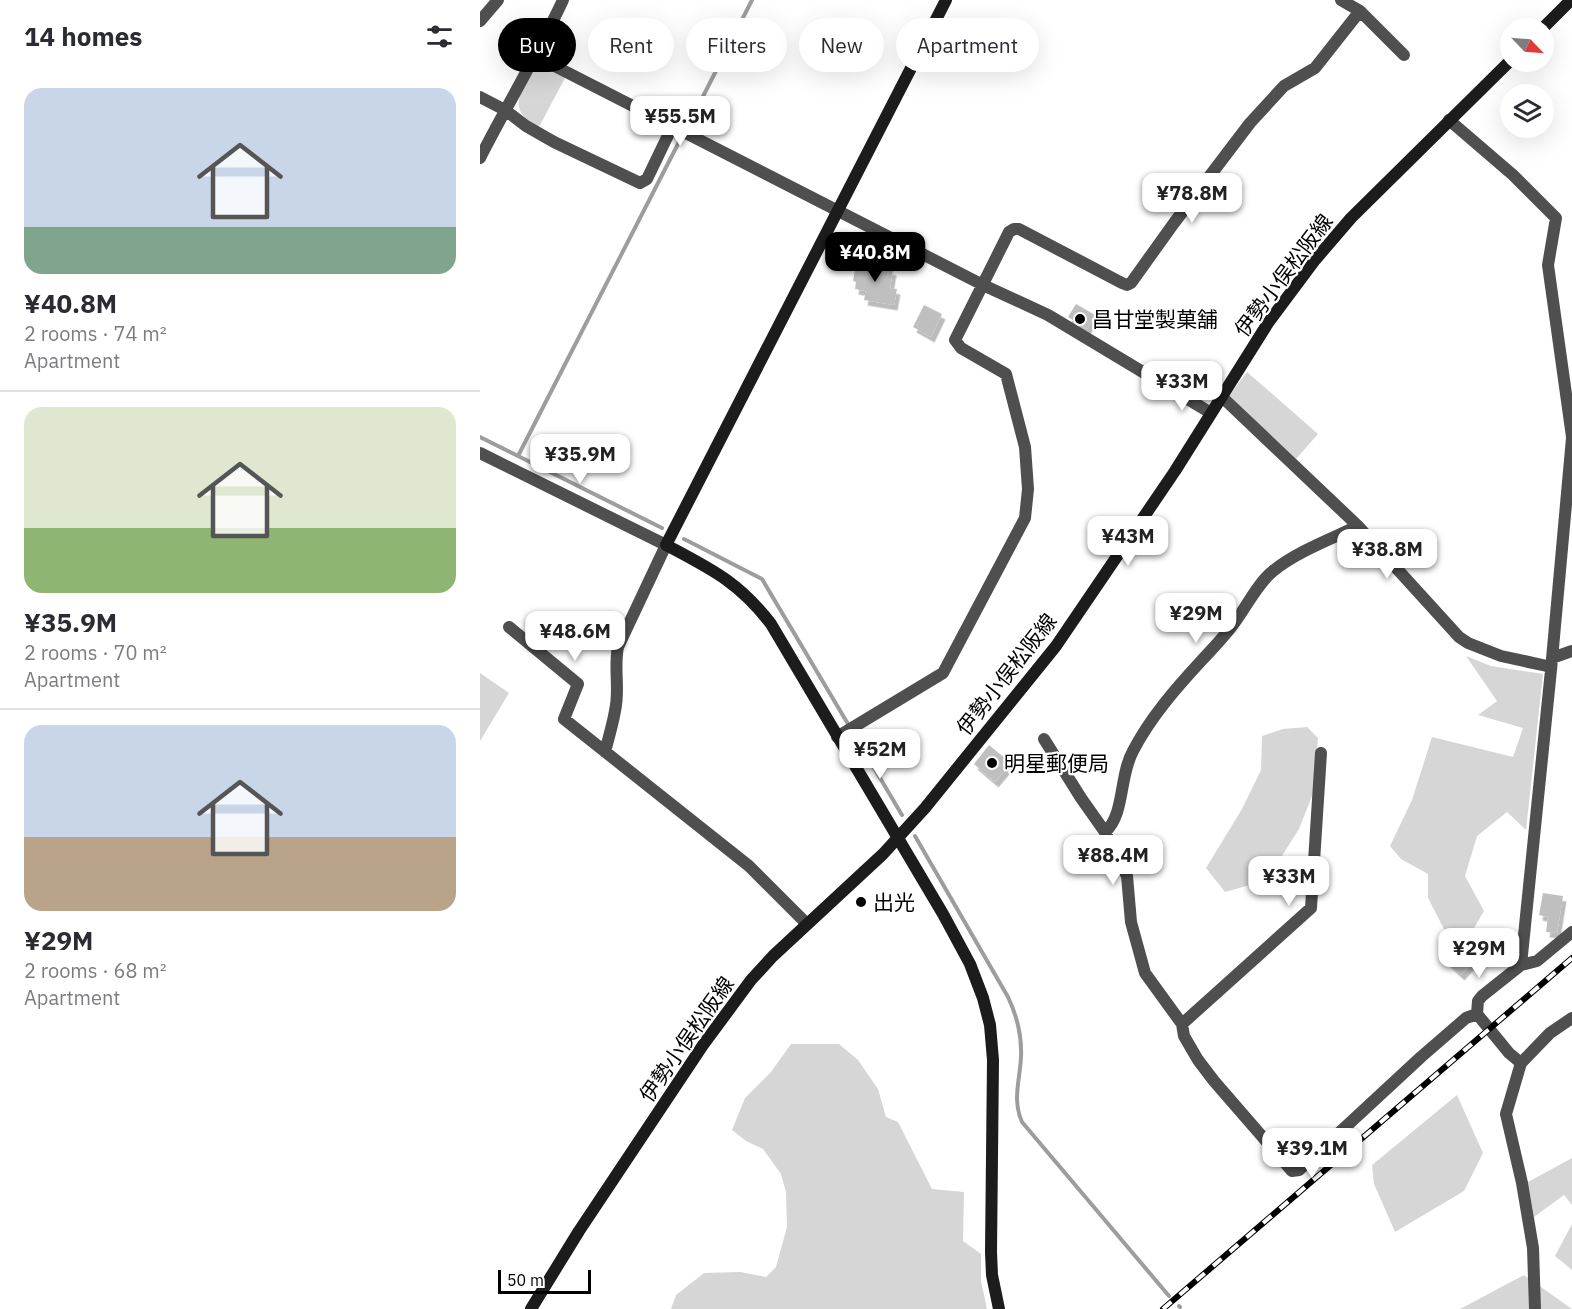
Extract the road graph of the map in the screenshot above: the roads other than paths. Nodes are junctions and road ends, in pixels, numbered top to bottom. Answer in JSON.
{"nodes":[{"id":1,"x":498,"y":0,"type":"edge"},
{"id":2,"x":563,"y":0,"type":"edge"},
{"id":3,"x":946,"y":0,"type":"edge"},
{"id":4,"x":1341,"y":0,"type":"edge"},
{"id":5,"x":1571,"y":0,"type":"edge"},
{"id":6,"x":1360,"y":11,"type":"junction"},
{"id":7,"x":554,"y":18,"type":"edge"},
{"id":8,"x":1553,"y":18,"type":"edge"},
{"id":9,"x":480,"y":21,"type":"edge"},
{"id":10,"x":1404,"y":55,"type":"dead end"},
{"id":11,"x":1500,"y":70,"type":"edge"},
{"id":12,"x":526,"y":72,"type":"edge"},
{"id":13,"x":566,"y":72,"type":"edge"},
{"id":14,"x":480,"y":97,"type":"edge"},
{"id":15,"x":505,"y":110,"type":"junction"},
{"id":16,"x":1449,"y":120,"type":"junction"},
{"id":17,"x":672,"y":127,"type":"junction"},
{"id":18,"x":480,"y":158,"type":"edge"},
{"id":19,"x":838,"y":210,"type":"junction"},
{"id":20,"x":983,"y":285,"type":"junction"},
{"id":21,"x":1221,"y":396,"type":"junction"},
{"id":22,"x":1211,"y":413,"type":"junction"},
{"id":23,"x":1572,"y":438,"type":"edge"},
{"id":24,"x":480,"y":453,"type":"edge"},
{"id":25,"x":1358,"y":525,"type":"junction"},
{"id":26,"x":666,"y":545,"type":"junction"},
{"id":27,"x":509,"y":627,"type":"dead end"},
{"id":28,"x":1572,"y":651,"type":"edge"},
{"id":29,"x":1551,"y":664,"type":"junction"},
{"id":30,"x":841,"y":734,"type":"junction"},
{"id":31,"x":1044,"y":739,"type":"dead end"},
{"id":32,"x":605,"y":752,"type":"junction"},
{"id":33,"x":1321,"y":753,"type":"dead end"},
{"id":34,"x":1106,"y":831,"type":"junction"},
{"id":35,"x":897,"y":839,"type":"junction"},
{"id":36,"x":807,"y":924,"type":"junction"},
{"id":37,"x":1572,"y":932,"type":"edge"},
{"id":38,"x":1521,"y":965,"type":"junction"},
{"id":39,"x":1477,"y":1014,"type":"junction"},
{"id":40,"x":1572,"y":1018,"type":"edge"},
{"id":41,"x":1182,"y":1024,"type":"junction"},
{"id":42,"x":1521,"y":1063,"type":"junction"},
{"id":43,"x":531,"y":1309,"type":"edge"},
{"id":44,"x":999,"y":1309,"type":"edge"},
{"id":45,"x":1535,"y":1309,"type":"edge"}],
"edges":[{"from":1,"to":9,"type":"street"},
{"from":2,"to":7,"type":"street"},
{"from":3,"to":19,"type":"main road"},
{"from":4,"to":6,"type":"street"},
{"from":5,"to":8,"type":"main road"},
{"from":6,"to":10,"type":"street"},
{"from":6,"to":20,"type":"street"},
{"from":11,"to":16,"type":"main road","name":"伊勢小俣松阪線"},
{"from":12,"to":15,"type":"street"},
{"from":13,"to":17,"type":"street"},
{"from":14,"to":15,"type":"street"},
{"from":15,"to":17,"type":"street"},
{"from":15,"to":18,"type":"street"},
{"from":16,"to":21,"type":"main road","name":"伊勢小俣松阪線"},
{"from":16,"to":23,"type":"street"},
{"from":17,"to":19,"type":"street"},
{"from":19,"to":20,"type":"street"},
{"from":19,"to":26,"type":"main road"},
{"from":20,"to":22,"type":"street"},
{"from":20,"to":30,"type":"street"},
{"from":21,"to":22,"type":"main road","name":"伊勢小俣松阪線"},
{"from":21,"to":25,"type":"street"},
{"from":22,"to":35,"type":"main road","name":"伊勢小俣松阪線"},
{"from":23,"to":29,"type":"street"},
{"from":24,"to":26,"type":"street"},
{"from":25,"to":29,"type":"street"},
{"from":25,"to":34,"type":"street"},
{"from":26,"to":30,"type":"main road"},
{"from":26,"to":32,"type":"street"},
{"from":27,"to":32,"type":"street"},
{"from":28,"to":29,"type":"street"},
{"from":29,"to":38,"type":"street"},
{"from":30,"to":35,"type":"main road"},
{"from":31,"to":34,"type":"street"},
{"from":32,"to":36,"type":"street"},
{"from":33,"to":41,"type":"street"},
{"from":34,"to":41,"type":"street"},
{"from":35,"to":36,"type":"main road","name":"伊勢小俣松阪線"},
{"from":35,"to":44,"type":"main road"},
{"from":36,"to":43,"type":"main road","name":"伊勢小俣松阪線"},
{"from":37,"to":38,"type":"street"},
{"from":38,"to":39,"type":"street"},
{"from":39,"to":41,"type":"street"},
{"from":39,"to":42,"type":"street"},
{"from":40,"to":42,"type":"street"},
{"from":42,"to":45,"type":"street"}]}
